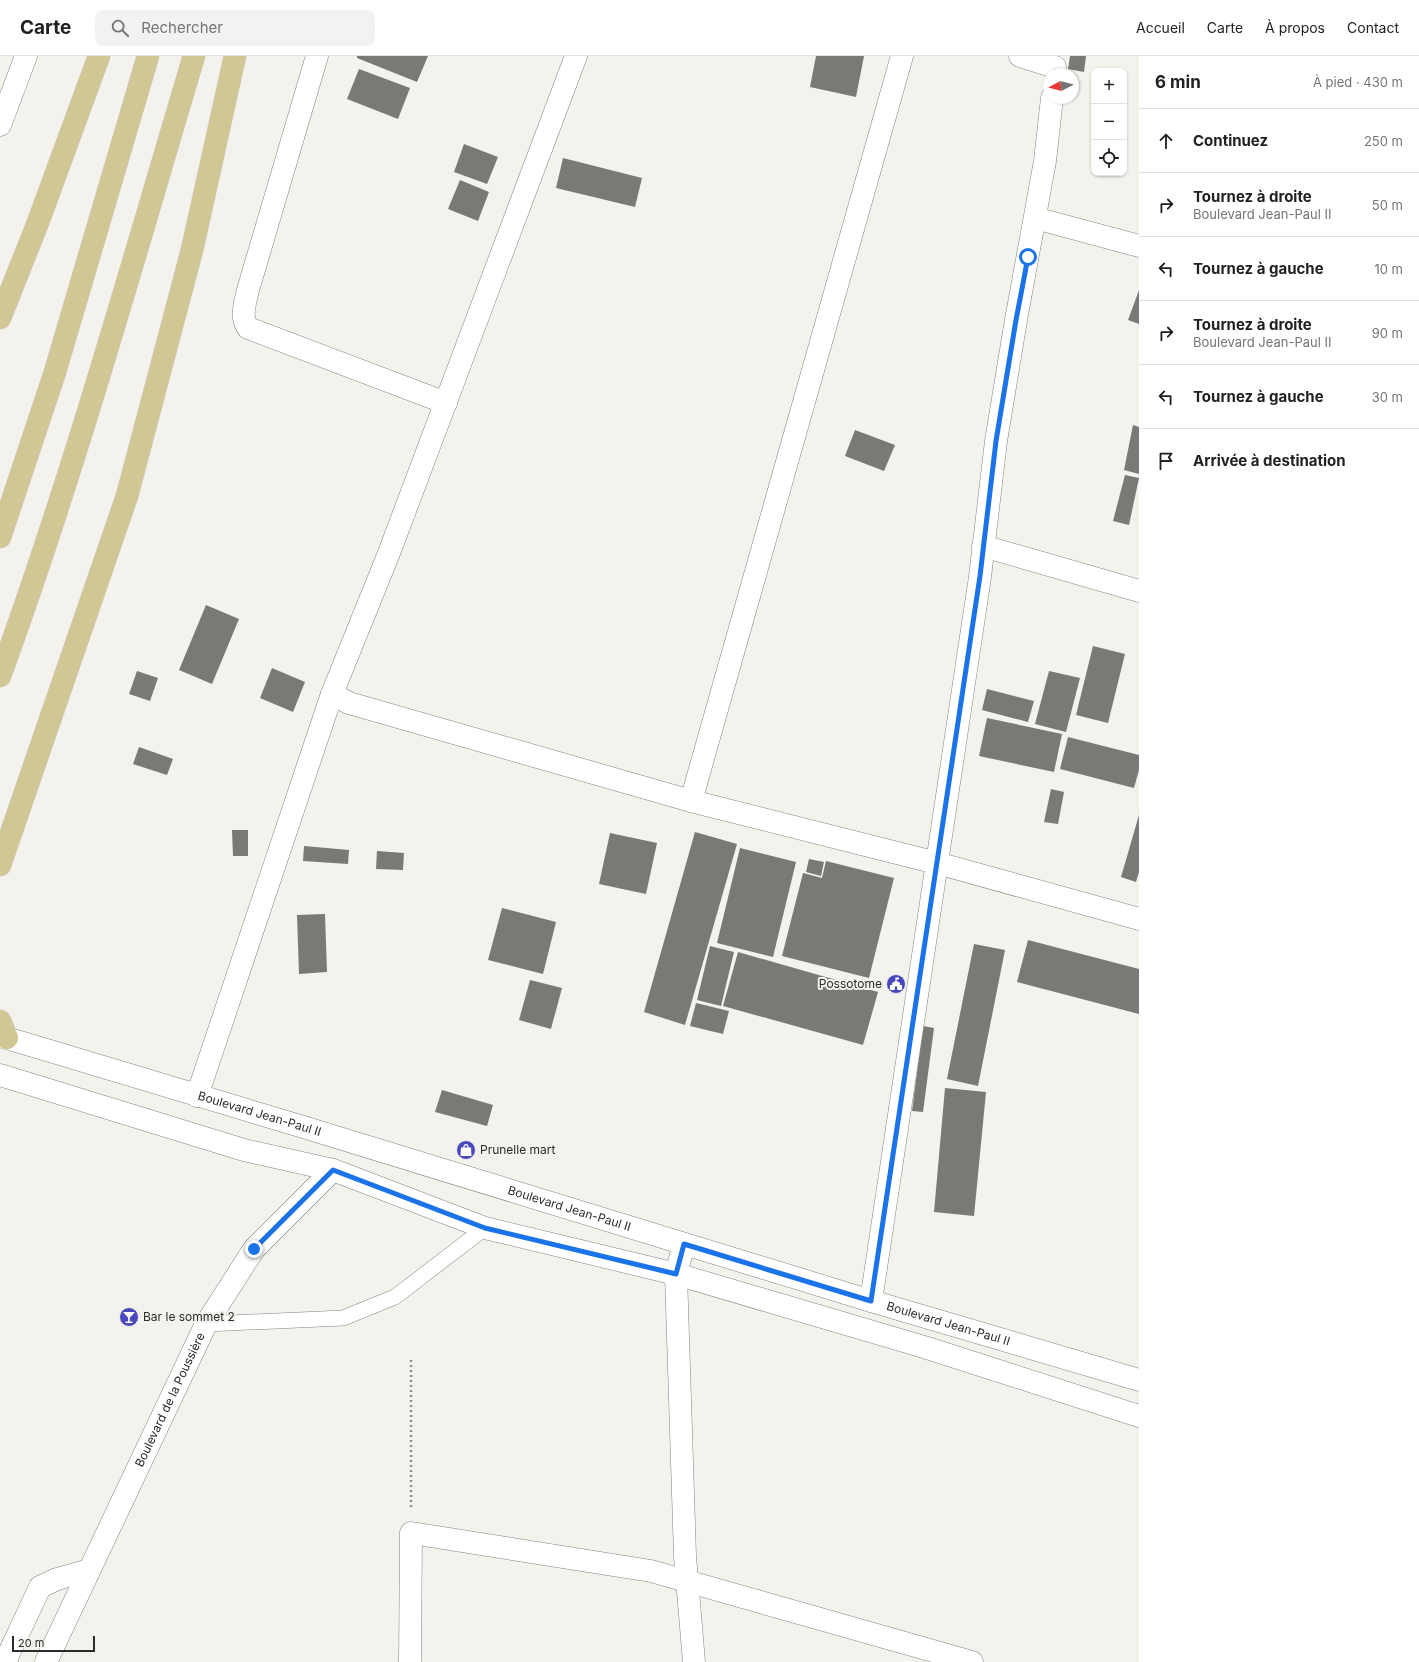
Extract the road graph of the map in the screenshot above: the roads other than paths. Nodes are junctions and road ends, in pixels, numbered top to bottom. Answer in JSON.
{"nodes":[{"id":1,"x":26,"y":56,"type":"edge"},
{"id":2,"x":99,"y":56,"type":"edge"},
{"id":3,"x":148,"y":56,"type":"edge"},
{"id":4,"x":194,"y":56,"type":"edge"},
{"id":5,"x":235,"y":56,"type":"edge"},
{"id":6,"x":317,"y":56,"type":"edge"},
{"id":7,"x":576,"y":56,"type":"edge"},
{"id":8,"x":902,"y":56,"type":"edge"},
{"id":9,"x":1020,"y":56,"type":"edge"},
{"id":10,"x":1056,"y":66,"type":"edge"},
{"id":11,"x":1051,"y":104,"type":"edge"},
{"id":12,"x":0,"y":125,"type":"edge"},
{"id":13,"x":1035,"y":218,"type":"junction"},
{"id":14,"x":1139,"y":246,"type":"edge"},
{"id":15,"x":0,"y":318,"type":"edge"},
{"id":16,"x":446,"y":402,"type":"junction"},
{"id":17,"x":0,"y":537,"type":"edge"},
{"id":18,"x":983,"y":546,"type":"junction"},
{"id":19,"x":1139,"y":591,"type":"edge"},
{"id":20,"x":0,"y":676,"type":"edge"},
{"id":21,"x":332,"y":694,"type":"junction"},
{"id":22,"x":691,"y":801,"type":"junction"},
{"id":23,"x":937,"y":863,"type":"junction"},
{"id":24,"x":0,"y":865,"type":"edge"},
{"id":25,"x":1139,"y":919,"type":"edge"},
{"id":26,"x":2,"y":1032,"type":"edge"},
{"id":27,"x":0,"y":1075,"type":"edge"},
{"id":28,"x":197,"y":1096,"type":"junction"},
{"id":29,"x":333,"y":1170,"type":"junction"},
{"id":30,"x":485,"y":1228,"type":"junction"},
{"id":31,"x":684,"y":1244,"type":"junction"},
{"id":32,"x":676,"y":1274,"type":"junction"},
{"id":33,"x":871,"y":1301,"type":"junction"},
{"id":34,"x":206,"y":1324,"type":"junction"},
{"id":35,"x":1139,"y":1380,"type":"edge"},
{"id":36,"x":1139,"y":1416,"type":"edge"},
{"id":37,"x":89,"y":1570,"type":"junction"},
{"id":38,"x":688,"y":1581,"type":"junction"},
{"id":39,"x":5,"y":1662,"type":"edge"},
{"id":40,"x":46,"y":1662,"type":"edge"},
{"id":41,"x":410,"y":1662,"type":"edge"},
{"id":42,"x":694,"y":1662,"type":"edge"},
{"id":43,"x":972,"y":1662,"type":"edge"}],
"edges":[{"from":1,"to":12,"type":"street"},
{"from":2,"to":15,"type":"main road"},
{"from":3,"to":17,"type":"main road"},
{"from":4,"to":20,"type":"main road"},
{"from":5,"to":24,"type":"main road"},
{"from":6,"to":16,"type":"street"},
{"from":7,"to":16,"type":"street"},
{"from":8,"to":22,"type":"street"},
{"from":9,"to":10,"type":"street"},
{"from":11,"to":13,"type":"street"},
{"from":13,"to":14,"type":"street"},
{"from":13,"to":18,"type":"street"},
{"from":16,"to":21,"type":"street"},
{"from":18,"to":19,"type":"street"},
{"from":18,"to":23,"type":"street"},
{"from":21,"to":22,"type":"street"},
{"from":21,"to":28,"type":"street"},
{"from":22,"to":23,"type":"street"},
{"from":23,"to":25,"type":"street"},
{"from":23,"to":33,"type":"street"},
{"from":26,"to":28,"type":"street","name":"Boulevard Jean-Paul II"},
{"from":27,"to":29,"type":"street"},
{"from":28,"to":31,"type":"street","name":"Boulevard Jean-Paul II"},
{"from":29,"to":30,"type":"street"},
{"from":29,"to":34,"type":"street","name":"Boulevard de la Poussière"},
{"from":30,"to":32,"type":"street"},
{"from":30,"to":34,"type":"lane"},
{"from":31,"to":32,"type":"street"},
{"from":31,"to":33,"type":"street","name":"Boulevard Jean-Paul II"},
{"from":32,"to":36,"type":"street"},
{"from":32,"to":38,"type":"street"},
{"from":33,"to":35,"type":"street","name":"Boulevard Jean-Paul II"},
{"from":34,"to":37,"type":"street","name":"Boulevard de la Poussière"},
{"from":37,"to":39,"type":"street"},
{"from":37,"to":40,"type":"street","name":"Boulevard de la Poussière"},
{"from":38,"to":41,"type":"street"},
{"from":38,"to":42,"type":"street"},
{"from":38,"to":43,"type":"street"}]}
